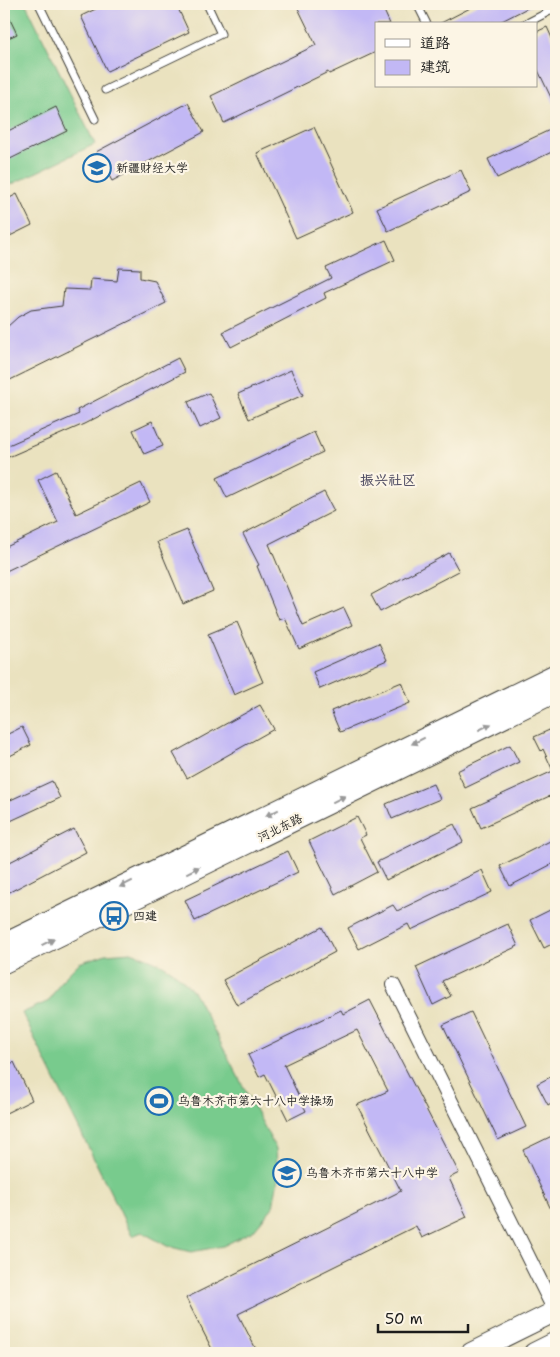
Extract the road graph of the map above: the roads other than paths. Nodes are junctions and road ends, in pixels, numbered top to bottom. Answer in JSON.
{"nodes":[{"id":1,"x":39,"y":4,"type":"edge"},
{"id":2,"x":207,"y":4,"type":"edge"},
{"id":3,"x":417,"y":4,"type":"edge"},
{"id":4,"x":556,"y":8,"type":"edge"},
{"id":5,"x":426,"y":22,"type":"edge"},
{"id":6,"x":529,"y":22,"type":"edge"},
{"id":7,"x":105,"y":90,"type":"dead end"},
{"id":8,"x":95,"y":119,"type":"dead end"},
{"id":9,"x":556,"y":674,"type":"edge"},
{"id":10,"x":556,"y":692,"type":"edge"},
{"id":11,"x":4,"y":944,"type":"edge"},
{"id":12,"x":4,"y":963,"type":"edge"},
{"id":13,"x":393,"y":985,"type":"dead end"},
{"id":14,"x":556,"y":1311,"type":"edge"},
{"id":15,"x":556,"y":1342,"type":"edge"},
{"id":16,"x":471,"y":1353,"type":"edge"},
{"id":17,"x":534,"y":1353,"type":"edge"}],
"edges":[{"from":1,"to":8,"type":"lane"},
{"from":2,"to":7,"type":"lane"},
{"from":3,"to":5,"type":"lane"},
{"from":4,"to":6,"type":"lane"},
{"from":9,"to":11,"type":"main road","one_way":true},
{"from":12,"to":10,"type":"main road","name":"河北东路","one_way":true},
{"from":13,"to":14,"type":"street"},
{"from":14,"to":16,"type":"main road"},
{"from":15,"to":17,"type":"main road"}]}
